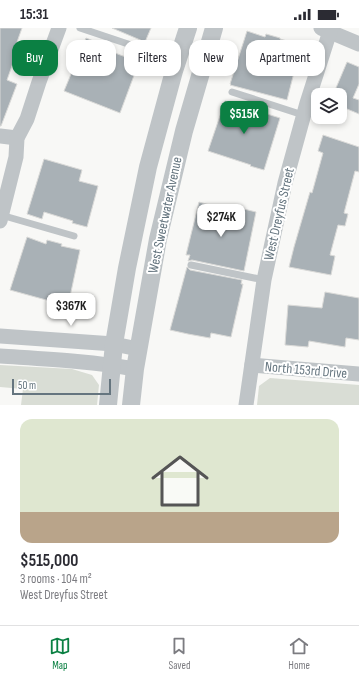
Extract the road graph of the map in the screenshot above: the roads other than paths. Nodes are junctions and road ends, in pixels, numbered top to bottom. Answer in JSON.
{"nodes":[{"id":1,"x":59,"y":28,"type":"edge"},
{"id":2,"x":80,"y":28,"type":"edge"},
{"id":3,"x":188,"y":28,"type":"edge"},
{"id":4,"x":214,"y":28,"type":"edge"},
{"id":5,"x":327,"y":29,"type":"edge"},
{"id":6,"x":124,"y":43,"type":"edge"},
{"id":7,"x":359,"y":44,"type":"edge"},
{"id":8,"x":232,"y":92,"type":"dead end"},
{"id":9,"x":304,"y":114,"type":"junction"},
{"id":10,"x":0,"y":136,"type":"edge"},
{"id":11,"x":17,"y":138,"type":"junction"},
{"id":12,"x":1,"y":218,"type":"edge"},
{"id":13,"x":74,"y":236,"type":"dead end"},
{"id":14,"x":191,"y":265,"type":"dead end"},
{"id":15,"x":264,"y":280,"type":"junction"},
{"id":16,"x":0,"y":336,"type":"edge"},
{"id":17,"x":114,"y":344,"type":"junction"},
{"id":18,"x":138,"y":348,"type":"junction"},
{"id":19,"x":0,"y":356,"type":"edge"},
{"id":20,"x":112,"y":365,"type":"junction"},
{"id":21,"x":252,"y":365,"type":"junction"},
{"id":22,"x":135,"y":369,"type":"junction"},
{"id":23,"x":359,"y":374,"type":"edge"},
{"id":24,"x":108,"y":405,"type":"edge"},
{"id":25,"x":131,"y":405,"type":"edge"},
{"id":26,"x":246,"y":405,"type":"edge"}],
"edges":[{"from":1,"to":11,"type":"street"},
{"from":2,"to":6,"type":"lane"},
{"from":3,"to":17,"type":"street","name":"West Sweetwater Avenue"},
{"from":4,"to":18,"type":"street","name":"West Sweetwater Avenue"},
{"from":5,"to":7,"type":"street"},
{"from":5,"to":9,"type":"street","name":"West Dreyfus Street"},
{"from":8,"to":9,"type":"lane"},
{"from":9,"to":15,"type":"street","name":"West Dreyfus Street"},
{"from":10,"to":11,"type":"street"},
{"from":11,"to":12,"type":"street"},
{"from":12,"to":13,"type":"lane"},
{"from":14,"to":15,"type":"lane"},
{"from":15,"to":21,"type":"street","name":"West Dreyfus Street"},
{"from":16,"to":17,"type":"street"},
{"from":17,"to":18,"type":"street"},
{"from":17,"to":20,"type":"street","name":"West Sweetwater Avenue"},
{"from":18,"to":22,"type":"street","name":"West Sweetwater Avenue"},
{"from":19,"to":20,"type":"street"},
{"from":20,"to":22,"type":"street"},
{"from":20,"to":24,"type":"street","name":"West Sweetwater Avenue"},
{"from":21,"to":23,"type":"street","name":"North 153rd Drive"},
{"from":21,"to":26,"type":"street","name":"West Dreyfus Street"},
{"from":22,"to":25,"type":"street","name":"West Sweetwater Avenue"}]}
